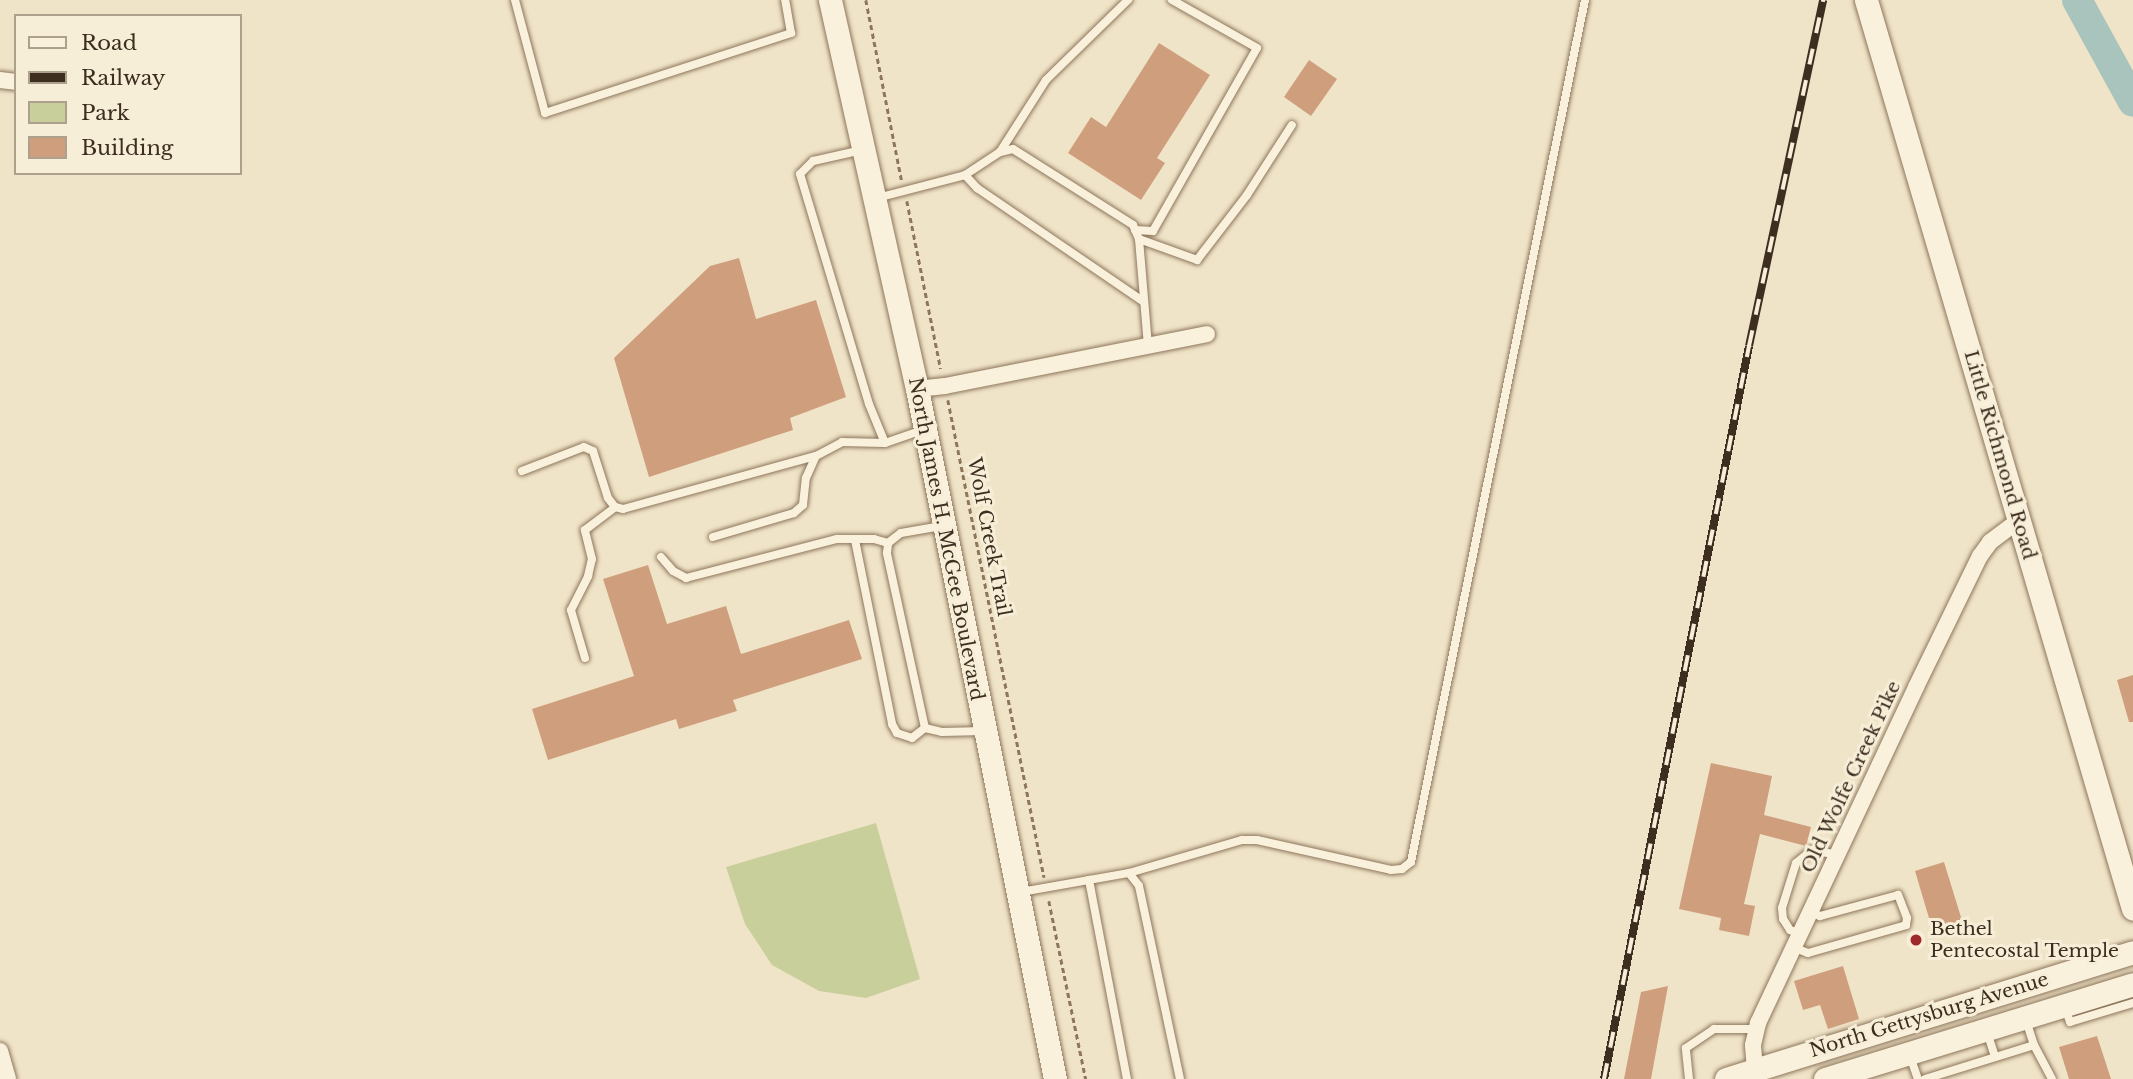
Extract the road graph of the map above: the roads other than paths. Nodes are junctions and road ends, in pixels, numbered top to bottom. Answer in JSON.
{"nodes":[{"id":1,"x":516,"y":0,"type":"edge"},
{"id":2,"x":785,"y":0,"type":"edge"},
{"id":3,"x":830,"y":0,"type":"edge"},
{"id":4,"x":1128,"y":0,"type":"edge"},
{"id":5,"x":1172,"y":0,"type":"edge"},
{"id":6,"x":1585,"y":0,"type":"edge"},
{"id":7,"x":1866,"y":0,"type":"edge"},
{"id":8,"x":1292,"y":125,"type":"dead end"},
{"id":9,"x":863,"y":149,"type":"junction"},
{"id":10,"x":1000,"y":152,"type":"junction"},
{"id":11,"x":965,"y":175,"type":"junction"},
{"id":12,"x":874,"y":198,"type":"junction"},
{"id":13,"x":1135,"y":230,"type":"junction"},
{"id":14,"x":1139,"y":239,"type":"junction"},
{"id":15,"x":1144,"y":302,"type":"junction"},
{"id":16,"x":1207,"y":334,"type":"dead end"},
{"id":17,"x":1148,"y":346,"type":"junction"},
{"id":18,"x":917,"y":389,"type":"junction"},
{"id":19,"x":925,"y":429,"type":"junction"},
{"id":20,"x":885,"y":443,"type":"junction"},
{"id":21,"x":816,"y":456,"type":"junction"},
{"id":22,"x":522,"y":471,"type":"dead end"},
{"id":23,"x":615,"y":507,"type":"junction"},
{"id":24,"x":2019,"y":520,"type":"junction"},
{"id":25,"x":944,"y":526,"type":"junction"},
{"id":26,"x":713,"y":537,"type":"dead end"},
{"id":27,"x":855,"y":540,"type":"junction"},
{"id":28,"x":888,"y":543,"type":"junction"},
{"id":29,"x":661,"y":557,"type":"dead end"},
{"id":30,"x":585,"y":658,"type":"dead end"},
{"id":31,"x":925,"y":728,"type":"junction"},
{"id":32,"x":984,"y":731,"type":"junction"},
{"id":33,"x":1838,"y":855,"type":"junction"},
{"id":34,"x":1129,"y":873,"type":"junction"},
{"id":35,"x":1089,"y":880,"type":"junction"},
{"id":36,"x":1018,"y":892,"type":"junction"},
{"id":37,"x":2133,"y":909,"type":"edge"},
{"id":38,"x":1810,"y":911,"type":"junction"},
{"id":39,"x":1796,"y":940,"type":"junction"},
{"id":40,"x":2133,"y":953,"type":"edge"},
{"id":41,"x":2133,"y":984,"type":"edge"},
{"id":42,"x":2105,"y":1002,"type":"junction"},
{"id":43,"x":2133,"y":1003,"type":"edge"},
{"id":44,"x":2025,"y":1017,"type":"junction"},
{"id":45,"x":1756,"y":1029,"type":"junction"},
{"id":46,"x":1986,"y":1029,"type":"junction"},
{"id":47,"x":2034,"y":1045,"type":"junction"},
{"id":48,"x":0,"y":1051,"type":"edge"},
{"id":49,"x":1910,"y":1053,"type":"junction"},
{"id":50,"x":1995,"y":1057,"type":"junction"},
{"id":51,"x":1755,"y":1069,"type":"junction"},
{"id":52,"x":1836,"y":1077,"type":"edge"},
{"id":53,"x":8,"y":1079,"type":"edge"},
{"id":54,"x":1055,"y":1079,"type":"edge"},
{"id":55,"x":1127,"y":1079,"type":"edge"},
{"id":56,"x":1180,"y":1079,"type":"edge"},
{"id":57,"x":1689,"y":1079,"type":"edge"},
{"id":58,"x":1726,"y":1079,"type":"edge"},
{"id":59,"x":1917,"y":1079,"type":"edge"},
{"id":60,"x":1925,"y":1079,"type":"edge"},
{"id":61,"x":2052,"y":1079,"type":"edge"}],
"edges":[{"from":1,"to":2,"type":"lane"},
{"from":3,"to":9,"type":"main road","name":"North James H. McGee Boulevard"},
{"from":4,"to":10,"type":"lane"},
{"from":5,"to":13,"type":"lane"},
{"from":6,"to":34,"type":"lane"},
{"from":7,"to":24,"type":"main road","name":"Little Richmond Road"},
{"from":8,"to":14,"type":"lane"},
{"from":9,"to":12,"type":"main road","name":"North James H. McGee Boulevard"},
{"from":9,"to":20,"type":"lane"},
{"from":10,"to":11,"type":"lane"},
{"from":10,"to":13,"type":"lane"},
{"from":11,"to":12,"type":"lane"},
{"from":11,"to":15,"type":"lane"},
{"from":12,"to":18,"type":"main road","name":"North James H. McGee Boulevard"},
{"from":13,"to":14,"type":"lane"},
{"from":14,"to":15,"type":"lane"},
{"from":15,"to":17,"type":"lane"},
{"from":16,"to":17,"type":"street"},
{"from":17,"to":18,"type":"street"},
{"from":18,"to":19,"type":"main road","name":"North James H. McGee Boulevard"},
{"from":19,"to":20,"type":"lane"},
{"from":19,"to":25,"type":"main road","name":"North James H. McGee Boulevard"},
{"from":20,"to":21,"type":"lane"},
{"from":21,"to":23,"type":"lane"},
{"from":21,"to":26,"type":"lane"},
{"from":22,"to":23,"type":"lane"},
{"from":23,"to":30,"type":"lane"},
{"from":24,"to":33,"type":"street","name":"Old Wolfe Creek Pike"},
{"from":24,"to":37,"type":"main road","name":"Little Richmond Road"},
{"from":25,"to":28,"type":"lane"},
{"from":25,"to":32,"type":"main road","name":"North James H. McGee Boulevard"},
{"from":27,"to":28,"type":"lane"},
{"from":27,"to":29,"type":"lane"},
{"from":27,"to":31,"type":"lane"},
{"from":28,"to":31,"type":"lane"},
{"from":31,"to":32,"type":"lane"},
{"from":32,"to":36,"type":"main road","name":"North James H. McGee Boulevard"},
{"from":33,"to":38,"type":"street","name":"Old Wolfe Creek Pike"},
{"from":33,"to":39,"type":"lane"},
{"from":34,"to":35,"type":"lane"},
{"from":34,"to":56,"type":"lane"},
{"from":35,"to":36,"type":"lane"},
{"from":35,"to":55,"type":"lane"},
{"from":36,"to":54,"type":"main road","name":"North James H. McGee Boulevard"},
{"from":38,"to":39,"type":"street","name":"Old Wolfe Creek Pike"},
{"from":38,"to":39,"type":"lane"},
{"from":39,"to":45,"type":"street","name":"Old Wolfe Creek Pike"},
{"from":40,"to":51,"type":"main road","name":"North Gettysburg Avenue"},
{"from":41,"to":42,"type":"main road","name":"North Gettysburg Avenue"},
{"from":42,"to":43,"type":"lane"},
{"from":42,"to":44,"type":"main road","name":"North Gettysburg Avenue"},
{"from":44,"to":46,"type":"main road","name":"North Gettysburg Avenue"},
{"from":44,"to":47,"type":"lane"},
{"from":45,"to":51,"type":"street","name":"Old Wolfe Creek Pike"},
{"from":45,"to":57,"type":"lane"},
{"from":46,"to":49,"type":"main road","name":"North Gettysburg Avenue"},
{"from":46,"to":50,"type":"lane"},
{"from":47,"to":50,"type":"lane"},
{"from":47,"to":61,"type":"lane"},
{"from":48,"to":53,"type":"street"},
{"from":49,"to":52,"type":"main road","name":"North Gettysburg Avenue"},
{"from":49,"to":59,"type":"lane"},
{"from":50,"to":60,"type":"lane"},
{"from":51,"to":58,"type":"main road","name":"North Gettysburg Avenue"}]}
